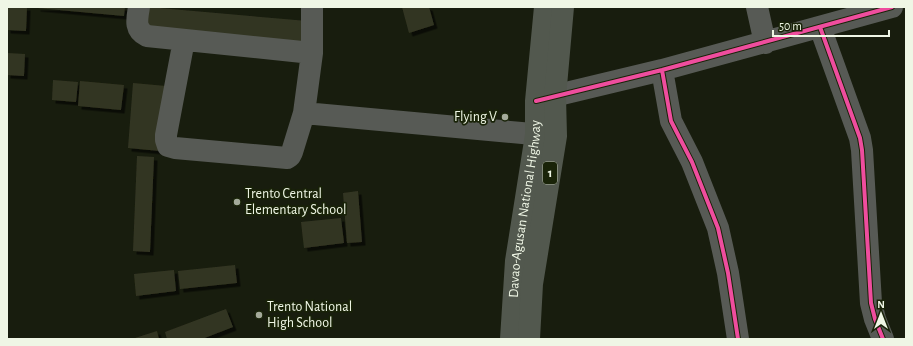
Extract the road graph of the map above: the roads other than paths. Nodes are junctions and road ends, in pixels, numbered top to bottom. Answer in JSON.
{"nodes":[{"id":1,"x":139,"y":7,"type":"edge"},
{"id":2,"x":312,"y":7,"type":"edge"},
{"id":3,"x":545,"y":7,"type":"edge"},
{"id":4,"x":563,"y":7,"type":"edge"},
{"id":5,"x":757,"y":7,"type":"edge"},
{"id":6,"x":892,"y":7,"type":"edge"},
{"id":7,"x":820,"y":27,"type":"junction"},
{"id":8,"x":184,"y":40,"type":"junction"},
{"id":9,"x":765,"y":43,"type":"junction"},
{"id":10,"x":312,"y":53,"type":"junction"},
{"id":11,"x":662,"y":70,"type":"junction"},
{"id":12,"x":545,"y":99,"type":"junction"},
{"id":13,"x":304,"y":113,"type":"junction"},
{"id":14,"x":546,"y":135,"type":"junction"},
{"id":15,"x":511,"y":339,"type":"edge"},
{"id":16,"x":529,"y":339,"type":"edge"},
{"id":17,"x":738,"y":339,"type":"edge"},
{"id":18,"x":883,"y":339,"type":"edge"}],
"edges":[{"from":1,"to":8,"type":"street"},
{"from":2,"to":10,"type":"street"},
{"from":3,"to":12,"type":"highway","name":"Davao-Agusan National Highway","number":"1"},
{"from":4,"to":12,"type":"highway","name":"Davao-Agusan National Highway","number":"1"},
{"from":5,"to":9,"type":"street"},
{"from":6,"to":7,"type":"street"},
{"from":7,"to":9,"type":"street"},
{"from":7,"to":18,"type":"street"},
{"from":8,"to":10,"type":"street"},
{"from":8,"to":13,"type":"street"},
{"from":9,"to":11,"type":"street"},
{"from":10,"to":13,"type":"street"},
{"from":11,"to":12,"type":"street"},
{"from":11,"to":17,"type":"street"},
{"from":12,"to":14,"type":"highway","name":"Davao-Agusan National Highway","number":"1"},
{"from":13,"to":14,"type":"street"},
{"from":14,"to":15,"type":"highway","name":"Davao-Agusan National Highway","number":"1"},
{"from":14,"to":16,"type":"highway","name":"Davao-Agusan National Highway","number":"1"}]}
